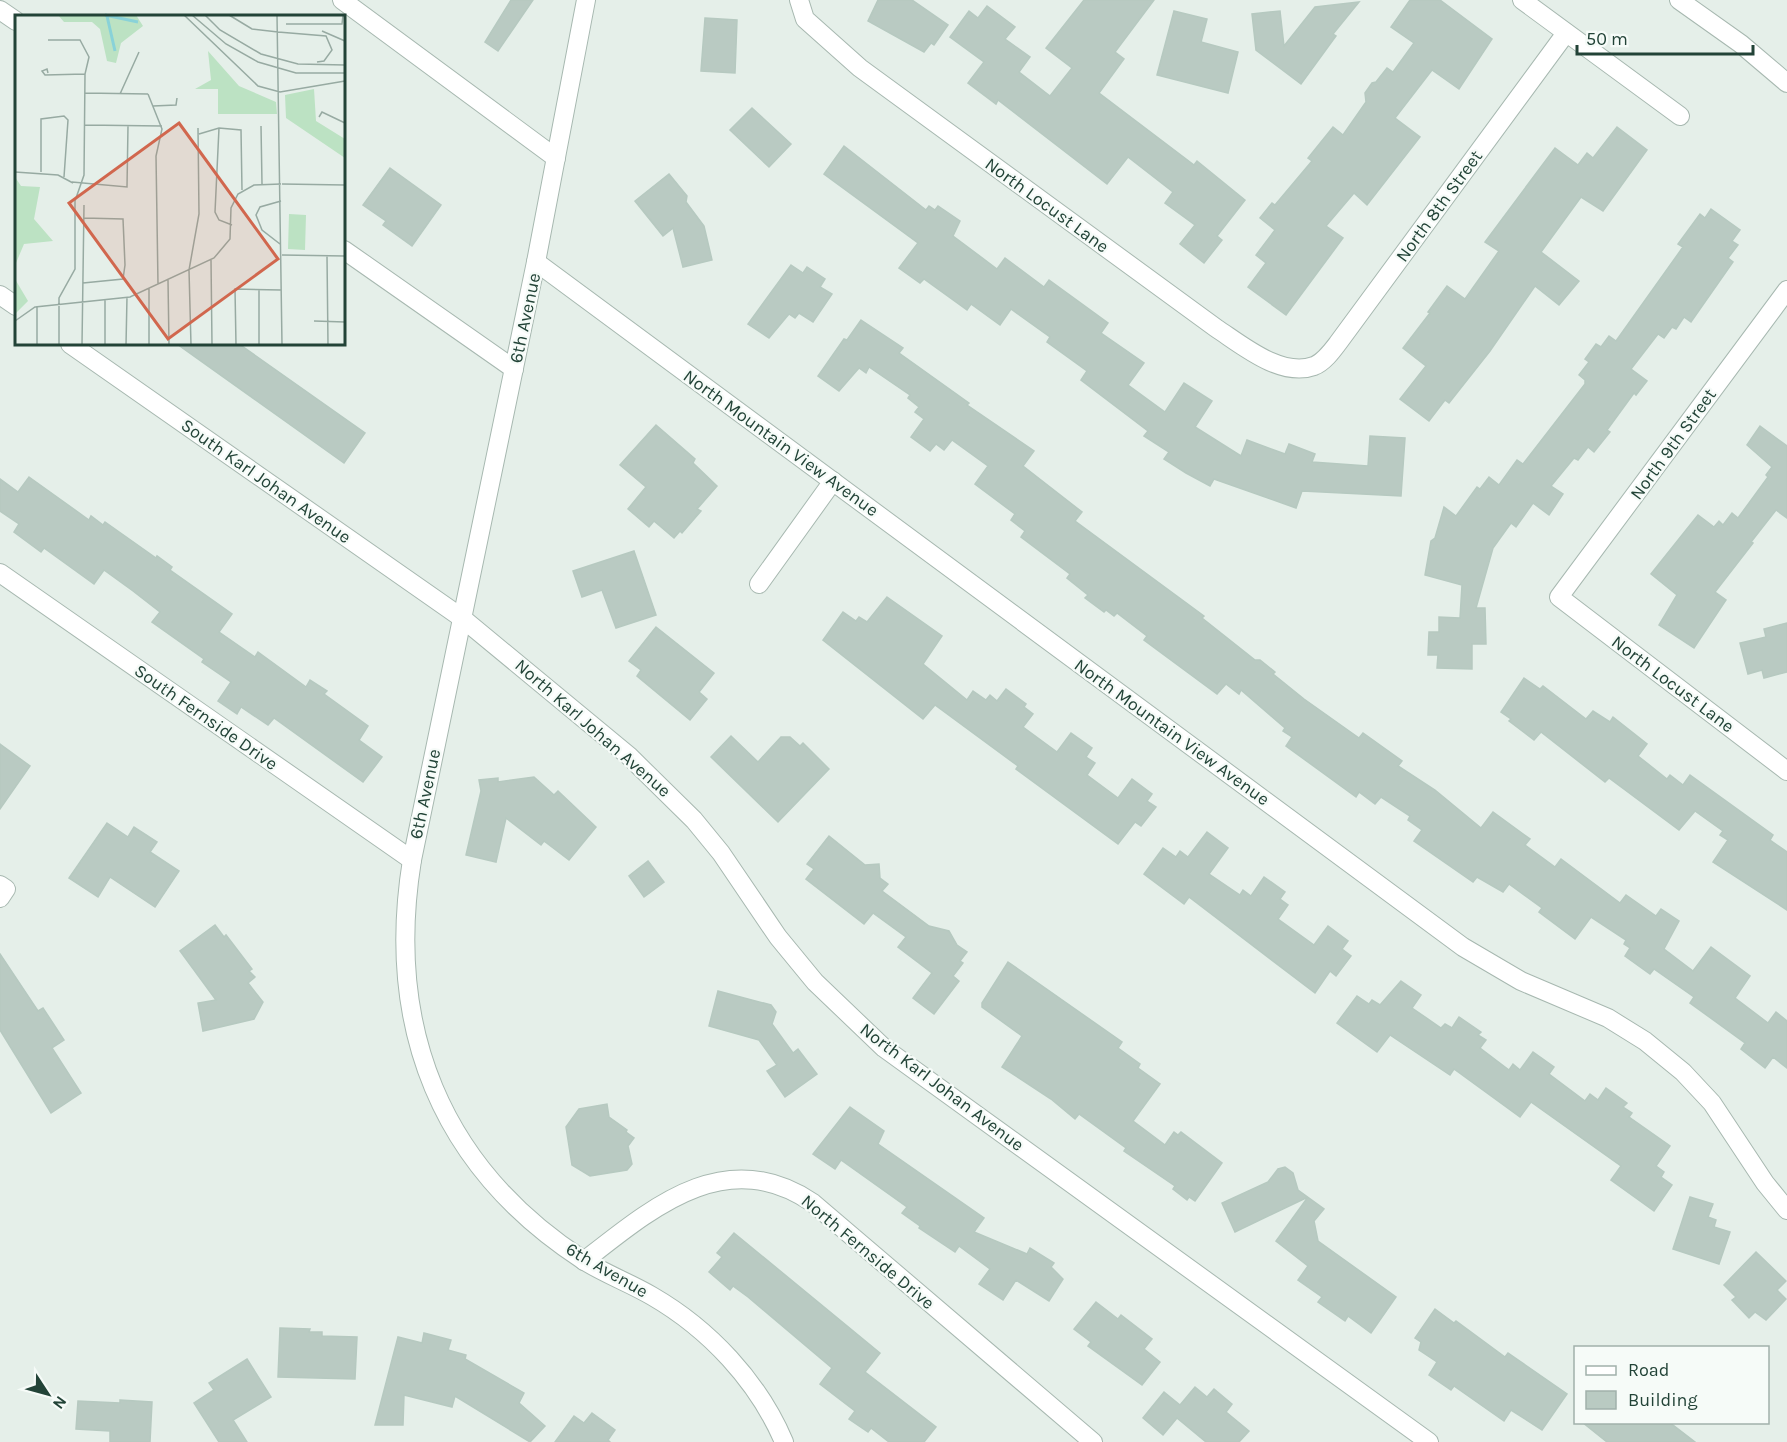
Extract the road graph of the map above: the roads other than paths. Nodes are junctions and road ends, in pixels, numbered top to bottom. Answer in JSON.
{"nodes":[{"id":1,"x":342,"y":0,"type":"edge"},
{"id":2,"x":586,"y":0,"type":"edge"},
{"id":3,"x":799,"y":0,"type":"edge"},
{"id":4,"x":1522,"y":0,"type":"edge"},
{"id":5,"x":1679,"y":0,"type":"edge"},
{"id":6,"x":0,"y":10,"type":"edge"},
{"id":7,"x":15,"y":20,"type":"edge"},
{"id":8,"x":1566,"y":33,"type":"junction"},
{"id":9,"x":1787,"y":83,"type":"edge"},
{"id":10,"x":1680,"y":116,"type":"dead end"},
{"id":11,"x":556,"y":158,"type":"junction"},
{"id":12,"x":345,"y":251,"type":"edge"},
{"id":13,"x":536,"y":262,"type":"junction"},
{"id":14,"x":1787,"y":290,"type":"edge"},
{"id":15,"x":0,"y":295,"type":"edge"},
{"id":16,"x":15,"y":305,"type":"edge"},
{"id":17,"x":71,"y":345,"type":"edge"},
{"id":18,"x":1303,"y":367,"type":"joint"},
{"id":19,"x":514,"y":369,"type":"junction"},
{"id":20,"x":833,"y":481,"type":"junction"},
{"id":21,"x":0,"y":573,"type":"edge"},
{"id":22,"x":759,"y":584,"type":"dead end"},
{"id":23,"x":1560,"y":597,"type":"joint"},
{"id":24,"x":462,"y":618,"type":"junction"},
{"id":25,"x":1787,"y":771,"type":"edge"},
{"id":26,"x":412,"y":860,"type":"junction"},
{"id":27,"x":1787,"y":1210,"type":"edge"},
{"id":28,"x":584,"y":1261,"type":"junction"},
{"id":29,"x":784,"y":1442,"type":"edge"},
{"id":30,"x":1093,"y":1442,"type":"edge"},
{"id":31,"x":1429,"y":1442,"type":"edge"}],
"edges":[{"from":1,"to":11,"type":"street"},
{"from":2,"to":11,"type":"street","name":"6th Avenue"},
{"from":3,"to":18,"type":"street","name":"North Locust Lane"},
{"from":4,"to":8,"type":"street"},
{"from":5,"to":9,"type":"street"},
{"from":6,"to":7,"type":"street"},
{"from":8,"to":10,"type":"street"},
{"from":8,"to":18,"type":"street","name":"North 8th Street"},
{"from":11,"to":13,"type":"street","name":"6th Avenue"},
{"from":12,"to":19,"type":"street"},
{"from":13,"to":19,"type":"street","name":"6th Avenue"},
{"from":13,"to":20,"type":"street","name":"North Mountain View Avenue"},
{"from":14,"to":23,"type":"street","name":"North 9th Street"},
{"from":15,"to":16,"type":"street"},
{"from":17,"to":24,"type":"street","name":"South Karl Johan Avenue"},
{"from":19,"to":24,"type":"street","name":"6th Avenue"},
{"from":20,"to":22,"type":"street"},
{"from":20,"to":27,"type":"street","name":"North Mountain View Avenue"},
{"from":21,"to":26,"type":"street","name":"South Fernside Drive"},
{"from":23,"to":25,"type":"street","name":"North Locust Lane"},
{"from":24,"to":26,"type":"street","name":"6th Avenue"},
{"from":24,"to":31,"type":"street","name":"North Karl Johan Avenue"},
{"from":26,"to":28,"type":"street","name":"6th Avenue"},
{"from":28,"to":29,"type":"street","name":"6th Avenue"},
{"from":28,"to":30,"type":"street","name":"North Fernside Drive"}]}
